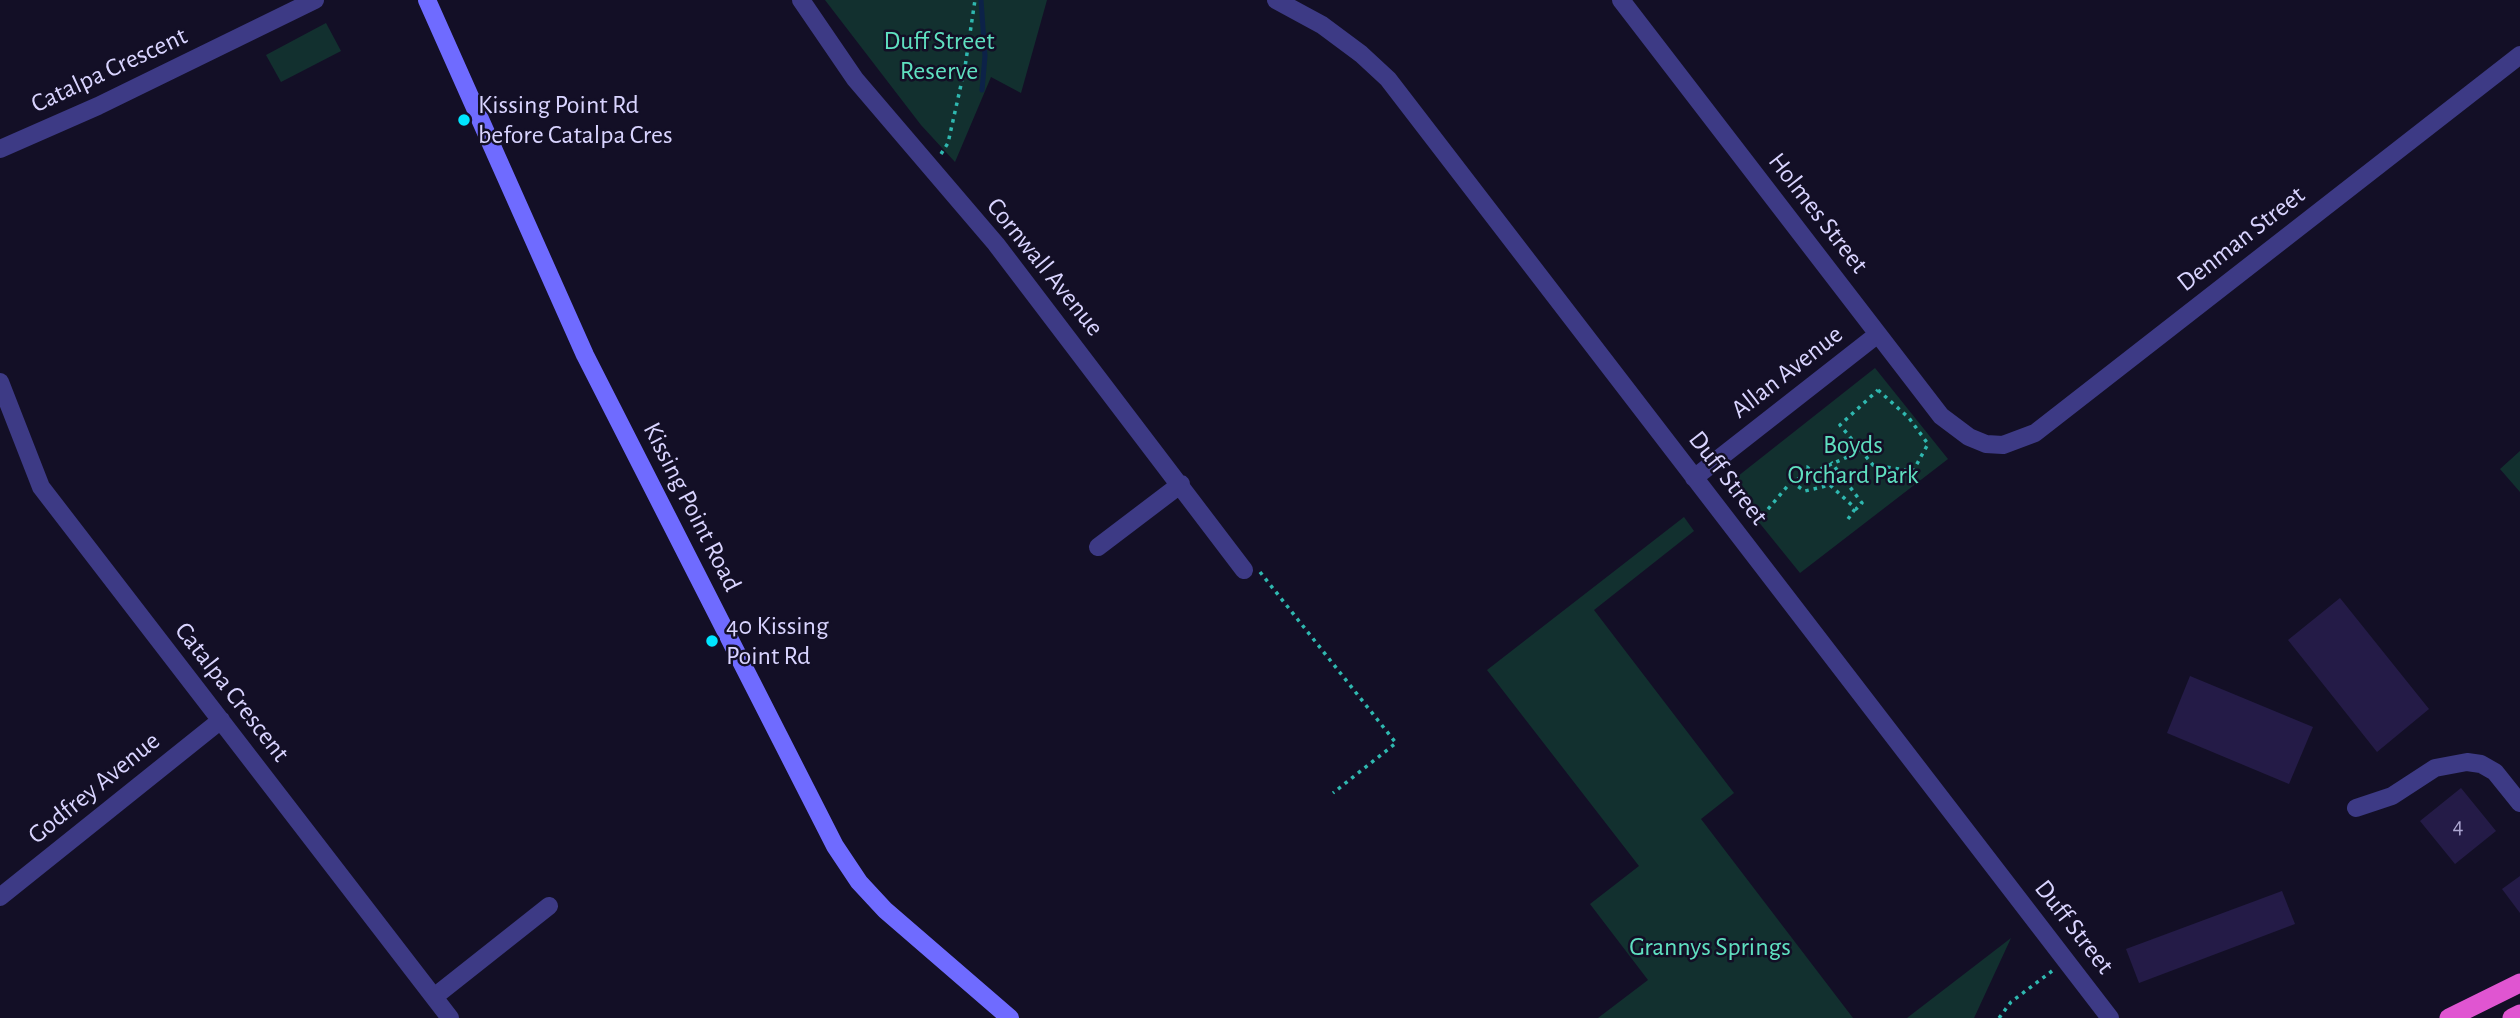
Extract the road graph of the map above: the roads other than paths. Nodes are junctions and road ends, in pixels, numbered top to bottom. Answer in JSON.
{"nodes":[{"id":1,"x":315,"y":0,"type":"edge"},
{"id":2,"x":427,"y":0,"type":"edge"},
{"id":3,"x":801,"y":0,"type":"edge"},
{"id":4,"x":1276,"y":0,"type":"edge"},
{"id":5,"x":1621,"y":0,"type":"edge"},
{"id":6,"x":2520,"y":55,"type":"edge"},
{"id":7,"x":0,"y":149,"type":"edge"},
{"id":8,"x":1878,"y":334,"type":"junction"},
{"id":9,"x":0,"y":382,"type":"edge"},
{"id":10,"x":1986,"y":444,"type":"joint"},
{"id":11,"x":1695,"y":478,"type":"junction"},
{"id":12,"x":1181,"y":484,"type":"junction"},
{"id":13,"x":1098,"y":547,"type":"dead end"},
{"id":14,"x":1244,"y":570,"type":"road end"},
{"id":15,"x":221,"y":720,"type":"junction"},
{"id":16,"x":2520,"y":803,"type":"edge"},
{"id":17,"x":2356,"y":808,"type":"dead end"},
{"id":18,"x":0,"y":897,"type":"edge"},
{"id":19,"x":549,"y":906,"type":"dead end"},
{"id":20,"x":2520,"y":983,"type":"edge"},
{"id":21,"x":433,"y":997,"type":"junction"},
{"id":22,"x":2520,"y":1014,"type":"edge"},
{"id":23,"x":450,"y":1018,"type":"edge"},
{"id":24,"x":1010,"y":1018,"type":"edge"},
{"id":25,"x":2110,"y":1018,"type":"edge"},
{"id":26,"x":2449,"y":1018,"type":"edge"},
{"id":27,"x":2512,"y":1018,"type":"edge"}],
"edges":[{"from":1,"to":7,"type":"street","name":"Catalpa Crescent"},
{"from":2,"to":24,"type":"main road","name":"Kissing Point Road"},
{"from":3,"to":12,"type":"street","name":"Cornwall Avenue"},
{"from":4,"to":11,"type":"street","name":"Duff Street"},
{"from":5,"to":8,"type":"street","name":"Holmes Street"},
{"from":6,"to":10,"type":"street","name":"Denman Street"},
{"from":8,"to":10,"type":"street","name":"Holmes Street"},
{"from":8,"to":11,"type":"street","name":"Allan Avenue"},
{"from":9,"to":15,"type":"street","name":"Catalpa Crescent"},
{"from":11,"to":25,"type":"street","name":"Duff Street"},
{"from":12,"to":13,"type":"street"},
{"from":12,"to":14,"type":"street","name":"Cornwall Avenue"},
{"from":15,"to":18,"type":"street","name":"Godfrey Avenue"},
{"from":15,"to":21,"type":"street","name":"Catalpa Crescent"},
{"from":16,"to":17,"type":"street"},
{"from":19,"to":21,"type":"street"},
{"from":20,"to":26,"type":"highway"},
{"from":21,"to":23,"type":"street","name":"Catalpa Crescent"},
{"from":22,"to":27,"type":"highway"}]}
